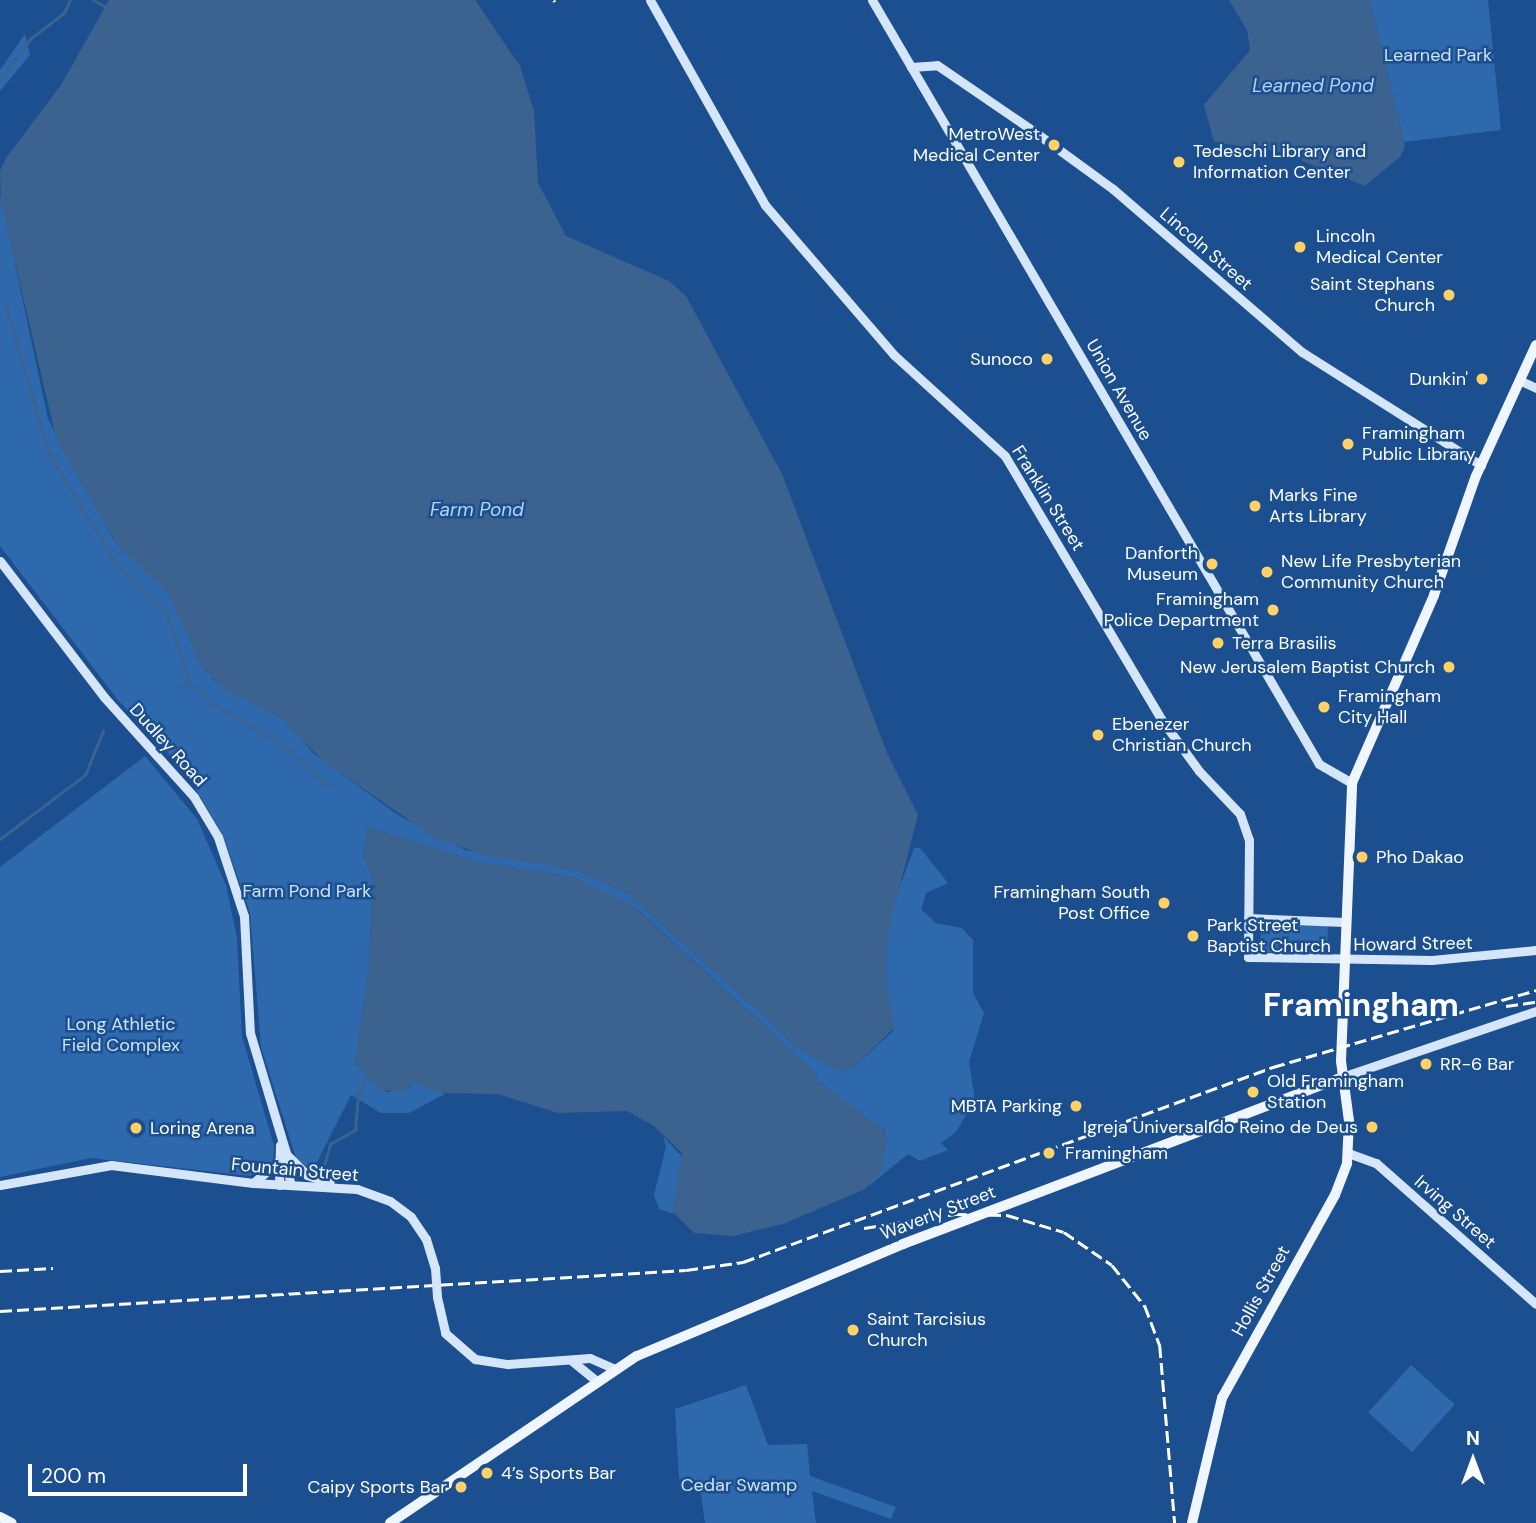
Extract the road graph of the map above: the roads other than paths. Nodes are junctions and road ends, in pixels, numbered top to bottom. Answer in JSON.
{"nodes":[{"id":1,"x":650,"y":0,"type":"edge"},
{"id":2,"x":872,"y":0,"type":"edge"},
{"id":3,"x":911,"y":67,"type":"junction"},
{"id":4,"x":1536,"y":345,"type":"edge"},
{"id":5,"x":1519,"y":380,"type":"junction"},
{"id":6,"x":1536,"y":388,"type":"edge"},
{"id":7,"x":1481,"y":465,"type":"junction"},
{"id":8,"x":0,"y":561,"type":"edge"},
{"id":9,"x":1352,"y":783,"type":"junction"},
{"id":10,"x":1248,"y":918,"type":"junction"},
{"id":11,"x":1344,"y":922,"type":"junction"},
{"id":12,"x":1536,"y":950,"type":"edge"},
{"id":13,"x":1248,"y":957,"type":"joint"},
{"id":14,"x":1343,"y":961,"type":"junction"},
{"id":15,"x":1536,"y":1011,"type":"edge"},
{"id":16,"x":1342,"y":1077,"type":"junction"},
{"id":17,"x":1348,"y":1153,"type":"junction"},
{"id":18,"x":283,"y":1155,"type":"junction"},
{"id":19,"x":253,"y":1183,"type":"junction"},
{"id":20,"x":0,"y":1185,"type":"edge"},
{"id":21,"x":279,"y":1185,"type":"junction"},
{"id":22,"x":290,"y":1185,"type":"junction"},
{"id":23,"x":345,"y":1187,"type":"junction"},
{"id":24,"x":1536,"y":1304,"type":"edge"},
{"id":25,"x":566,"y":1359,"type":"junction"},
{"id":26,"x":615,"y":1369,"type":"junction"},
{"id":27,"x":597,"y":1381,"type":"junction"},
{"id":28,"x":0,"y":1517,"type":"edge"},
{"id":29,"x":12,"y":1523,"type":"edge"},
{"id":30,"x":390,"y":1523,"type":"edge"},
{"id":31,"x":1192,"y":1523,"type":"edge"}],
"edges":[{"from":1,"to":10,"type":"street","name":"Franklin Street"},
{"from":2,"to":3,"type":"street","name":"Union Avenue"},
{"from":3,"to":7,"type":"street","name":"Lincoln Street"},
{"from":3,"to":9,"type":"street","name":"Union Avenue"},
{"from":4,"to":5,"type":"main road"},
{"from":5,"to":6,"type":"street"},
{"from":5,"to":7,"type":"main road"},
{"from":7,"to":9,"type":"main road"},
{"from":8,"to":18,"type":"street","name":"Dudley Road"},
{"from":9,"to":11,"type":"main road","name":"Hollis Street"},
{"from":10,"to":11,"type":"street"},
{"from":10,"to":13,"type":"street","name":"Franklin Street"},
{"from":11,"to":14,"type":"main road","name":"Hollis Street"},
{"from":12,"to":14,"type":"street","name":"Howard Street"},
{"from":13,"to":14,"type":"street","name":"Howard Street"},
{"from":14,"to":16,"type":"main road","name":"Hollis Street"},
{"from":15,"to":16,"type":"street","name":"Waverly Street"},
{"from":16,"to":17,"type":"main road","name":"Hollis Street"},
{"from":16,"to":26,"type":"main road","name":"Waverly Street"},
{"from":17,"to":24,"type":"street","name":"Irving Street"},
{"from":17,"to":31,"type":"main road","name":"Hollis Street"},
{"from":18,"to":19,"type":"street"},
{"from":18,"to":21,"type":"street","name":"Dudley Road"},
{"from":18,"to":22,"type":"street","name":"Dudley Road"},
{"from":18,"to":23,"type":"street"},
{"from":19,"to":20,"type":"street","name":"Fountain Street"},
{"from":19,"to":21,"type":"street","name":"Fountain Street"},
{"from":21,"to":22,"type":"street","name":"Fountain Street"},
{"from":22,"to":23,"type":"street","name":"Fountain Street"},
{"from":23,"to":25,"type":"street","name":"Fountain Street","bridge":true},
{"from":25,"to":26,"type":"street","name":"Fountain Street"},
{"from":25,"to":27,"type":"street"},
{"from":26,"to":27,"type":"main road","name":"Waverly Street"},
{"from":27,"to":30,"type":"main road","name":"Waverly Street"},
{"from":28,"to":29,"type":"main road"}]}
